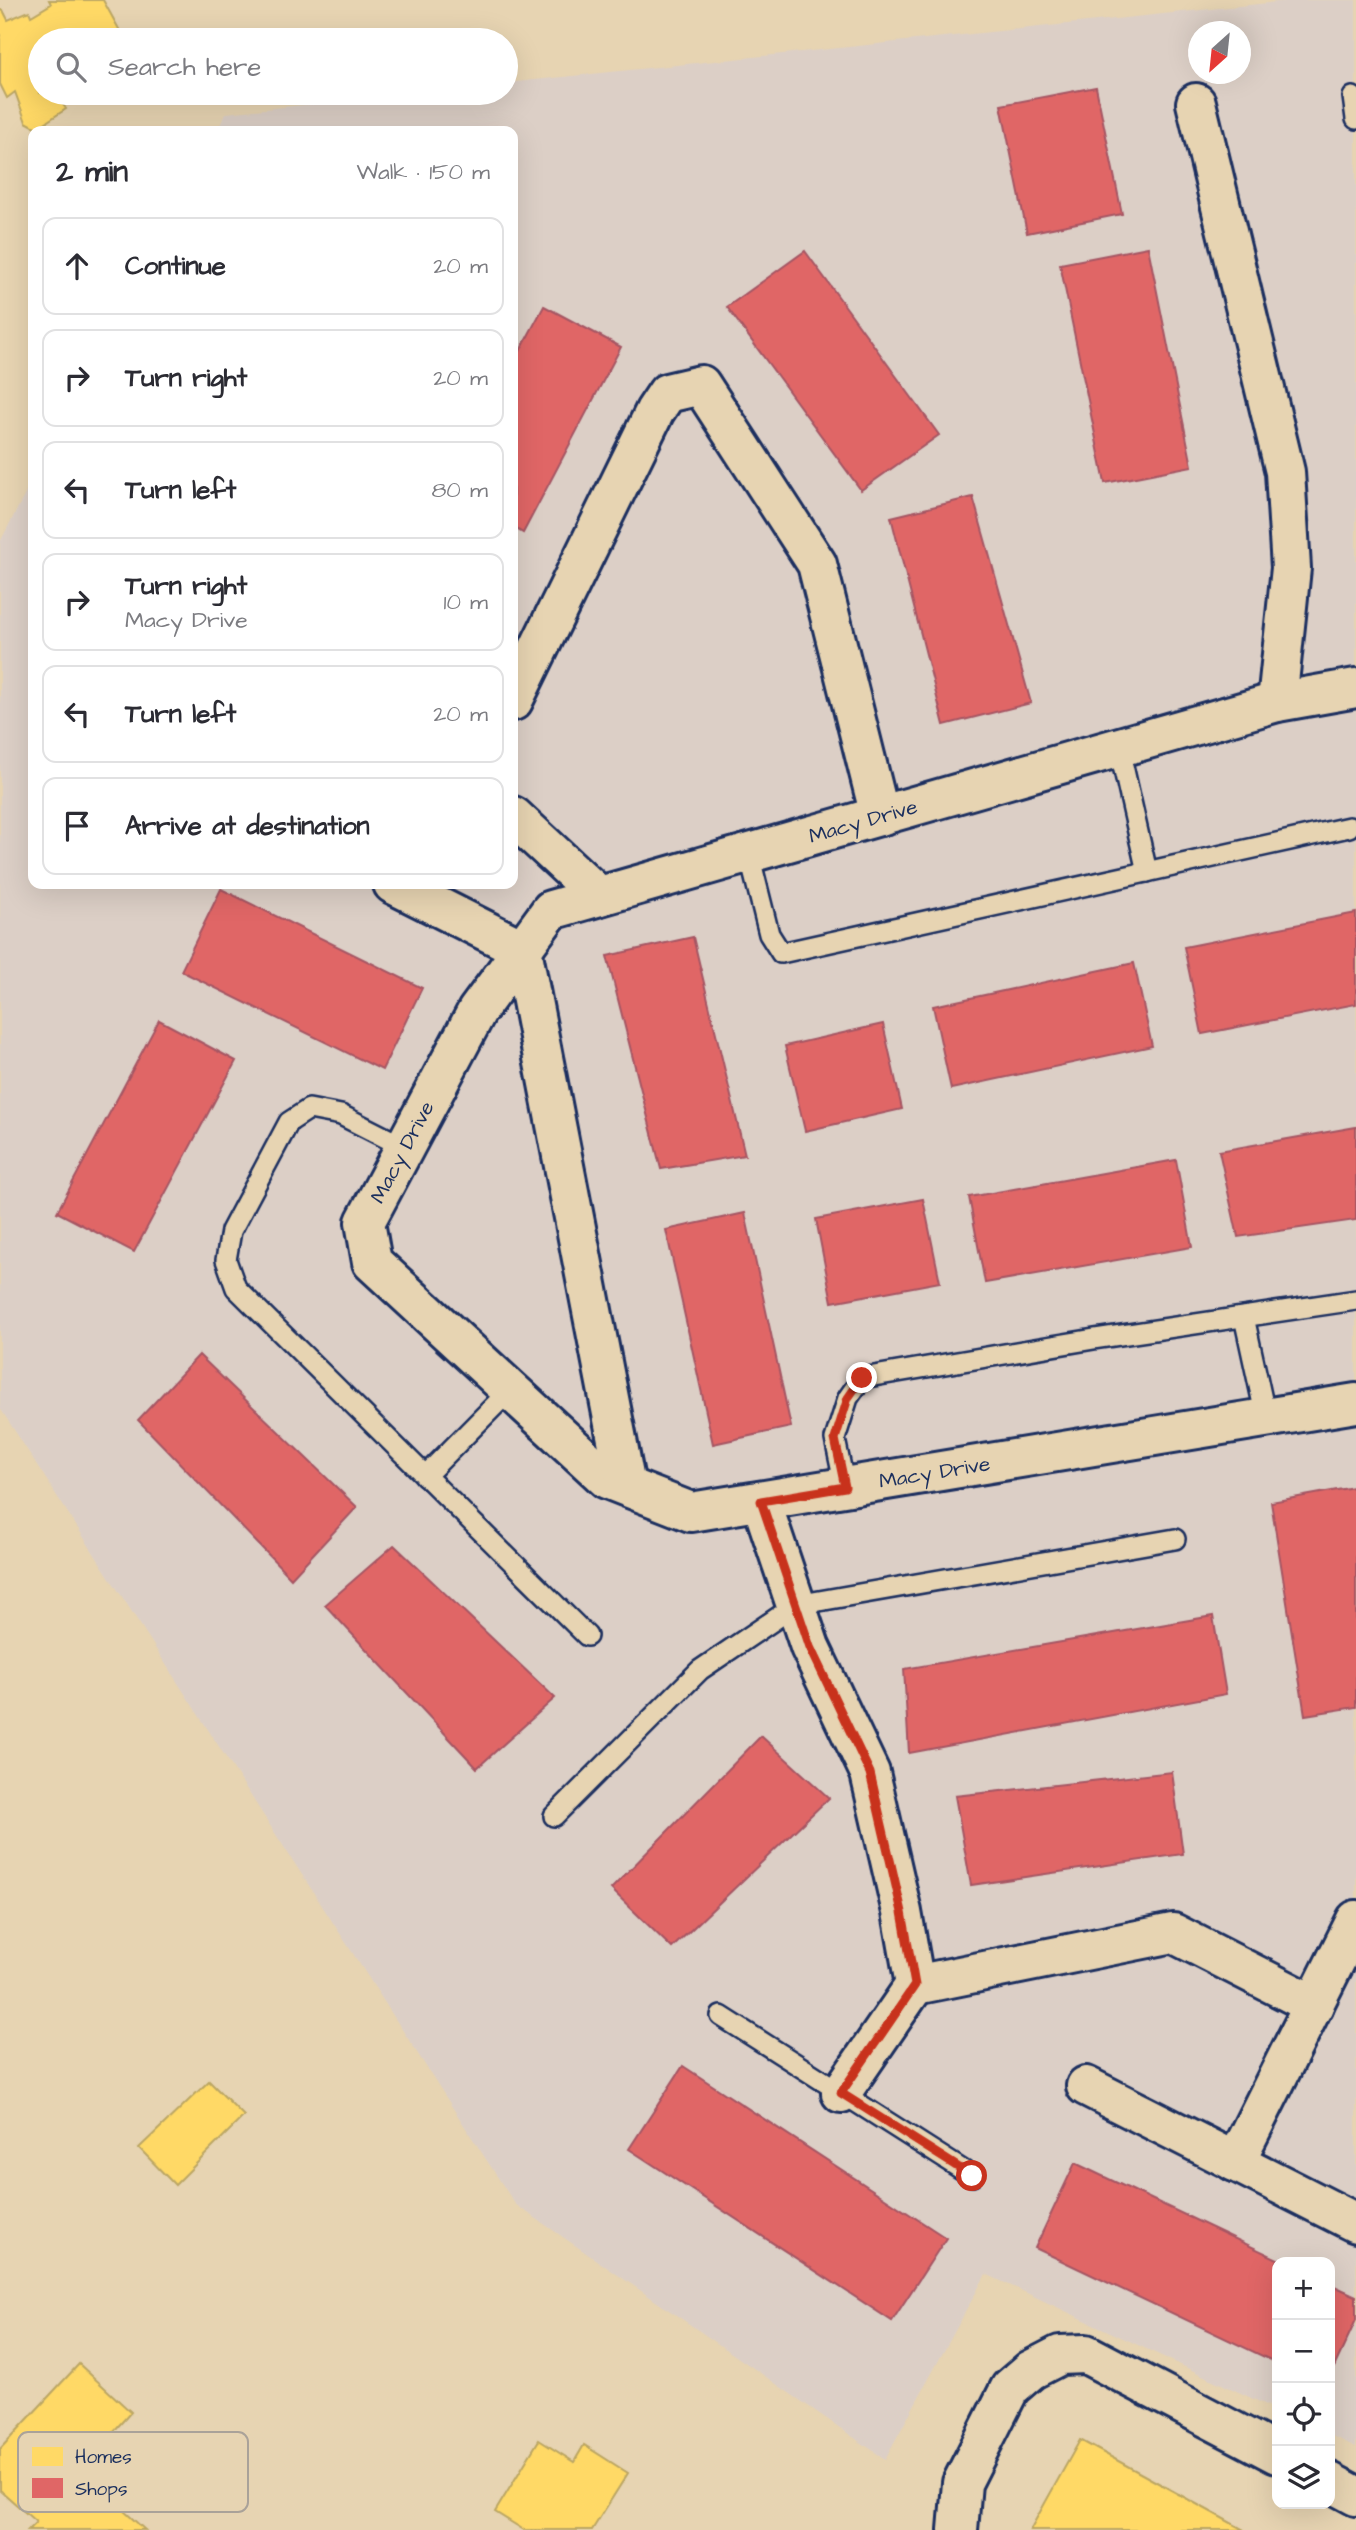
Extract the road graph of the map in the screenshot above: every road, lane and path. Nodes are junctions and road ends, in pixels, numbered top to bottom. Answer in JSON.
{"nodes":[{"id":1,"x":1353,"y":97,"type":"dead end"},
{"id":2,"x":1196,"y":103,"type":"dead end"},
{"id":3,"x":1356,"y":119,"type":"edge"},
{"id":4,"x":1356,"y":688,"type":"edge"},
{"id":5,"x":518,"y":691,"type":"edge"},
{"id":6,"x":1277,"y":702,"type":"junction"},
{"id":7,"x":1119,"y":748,"type":"junction"},
{"id":8,"x":880,"y":816,"type":"junction"},
{"id":9,"x":518,"y":821,"type":"edge"},
{"id":10,"x":1349,"y":827,"type":"dead end"},
{"id":11,"x":749,"y":854,"type":"junction"},
{"id":12,"x":1147,"y":872,"type":"junction"},
{"id":13,"x":403,"y":889,"type":"edge"},
{"id":14,"x":599,"y":896,"type":"junction"},
{"id":15,"x":522,"y":949,"type":"junction"},
{"id":16,"x":404,"y":1147,"type":"junction"},
{"id":17,"x":1356,"y":1300,"type":"edge"},
{"id":18,"x":1244,"y":1317,"type":"junction"},
{"id":19,"x":510,"y":1390,"type":"junction"},
{"id":20,"x":1356,"y":1403,"type":"edge"},
{"id":21,"x":1266,"y":1418,"type":"junction"},
{"id":22,"x":425,"y":1476,"type":"junction"},
{"id":23,"x":626,"y":1486,"type":"junction"},
{"id":24,"x":845,"y":1487,"type":"junction"},
{"id":25,"x":761,"y":1501,"type":"junction"},
{"id":26,"x":1175,"y":1538,"type":"dead end"},
{"id":27,"x":796,"y":1605,"type":"junction"},
{"id":28,"x":587,"y":1636,"type":"dead end"},
{"id":29,"x":554,"y":1816,"type":"dead end"},
{"id":30,"x":1356,"y":1920,"type":"edge"},
{"id":31,"x":915,"y":1985,"type":"junction"},
{"id":32,"x":1314,"y":2005,"type":"junction"},
{"id":33,"x":720,"y":2016,"type":"dead end"},
{"id":34,"x":1086,"y":2085,"type":"dead end"},
{"id":35,"x":841,"y":2093,"type":"junction"},
{"id":36,"x":1236,"y":2162,"type":"junction"},
{"id":37,"x":972,"y":2176,"type":"dead end"},
{"id":38,"x":1356,"y":2223,"type":"edge"},
{"id":39,"x":1272,"y":2452,"type":"edge"},
{"id":40,"x":958,"y":2530,"type":"edge"}],
"edges":[{"from":1,"to":3,"type":"lane"},
{"from":2,"to":6,"type":"street"},
{"from":4,"to":6,"type":"street","name":"Macy Drive"},
{"from":5,"to":8,"type":"street"},
{"from":6,"to":7,"type":"street","name":"Macy Drive"},
{"from":7,"to":8,"type":"street","name":"Macy Drive"},
{"from":7,"to":12,"type":"lane"},
{"from":8,"to":11,"type":"street","name":"Macy Drive"},
{"from":9,"to":14,"type":"street"},
{"from":10,"to":12,"type":"lane"},
{"from":11,"to":12,"type":"lane"},
{"from":11,"to":14,"type":"street","name":"Macy Drive"},
{"from":13,"to":15,"type":"street"},
{"from":14,"to":15,"type":"street","name":"Macy Drive"},
{"from":15,"to":16,"type":"street","name":"Macy Drive"},
{"from":15,"to":23,"type":"street"},
{"from":16,"to":19,"type":"street","name":"Macy Drive"},
{"from":16,"to":22,"type":"lane"},
{"from":17,"to":18,"type":"lane"},
{"from":18,"to":21,"type":"lane"},
{"from":18,"to":24,"type":"lane"},
{"from":19,"to":22,"type":"lane"},
{"from":19,"to":23,"type":"street","name":"Macy Drive"},
{"from":20,"to":21,"type":"street","name":"Macy Drive"},
{"from":21,"to":24,"type":"street","name":"Macy Drive"},
{"from":22,"to":28,"type":"lane"},
{"from":23,"to":25,"type":"street","name":"Macy Drive"},
{"from":24,"to":25,"type":"street","name":"Macy Drive"},
{"from":25,"to":27,"type":"street"},
{"from":26,"to":27,"type":"lane"},
{"from":27,"to":29,"type":"lane"},
{"from":27,"to":31,"type":"street"},
{"from":30,"to":32,"type":"street"},
{"from":31,"to":32,"type":"street"},
{"from":31,"to":35,"type":"street"},
{"from":32,"to":36,"type":"street"},
{"from":33,"to":35,"type":"lane"},
{"from":34,"to":36,"type":"street"},
{"from":35,"to":37,"type":"lane"},
{"from":36,"to":38,"type":"street"},
{"from":39,"to":40,"type":"street"}]}
